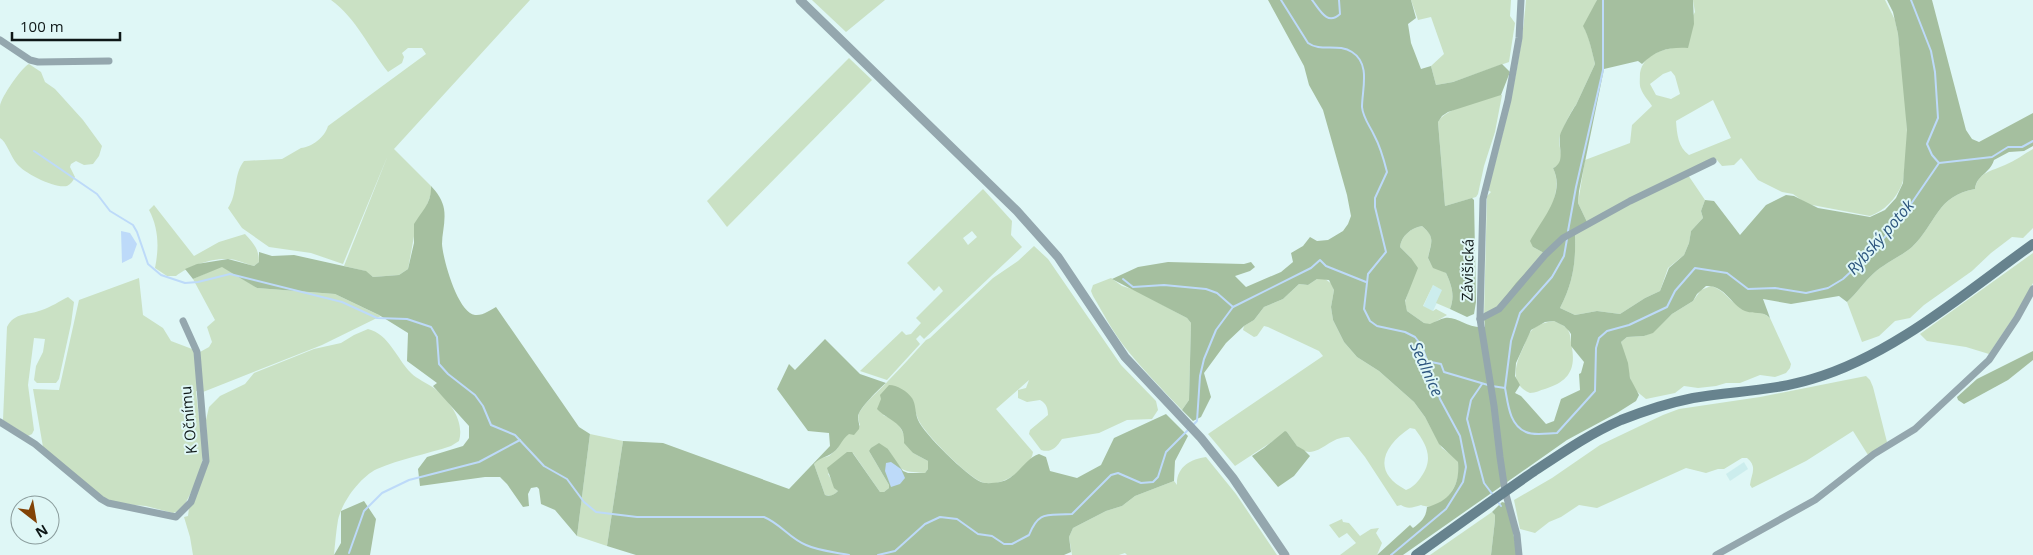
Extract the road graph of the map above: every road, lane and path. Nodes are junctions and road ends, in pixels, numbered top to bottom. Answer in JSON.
{"nodes":[{"id":1,"x":800,"y":0,"type":"edge"},
{"id":2,"x":1521,"y":0,"type":"edge"},
{"id":3,"x":0,"y":40,"type":"edge"},
{"id":4,"x":109,"y":61,"type":"dead end"},
{"id":5,"x":1714,"y":161,"type":"dead end"},
{"id":6,"x":2033,"y":244,"type":"edge"},
{"id":7,"x":2033,"y":289,"type":"edge"},
{"id":8,"x":1480,"y":319,"type":"junction"},
{"id":9,"x":183,"y":321,"type":"dead end"},
{"id":10,"x":0,"y":422,"type":"edge"},
{"id":11,"x":1506,"y":491,"type":"junction"},
{"id":12,"x":1286,"y":555,"type":"edge"},
{"id":13,"x":1416,"y":555,"type":"edge"},
{"id":14,"x":1519,"y":555,"type":"edge"},
{"id":15,"x":1716,"y":555,"type":"edge"}],
"edges":[{"from":1,"to":12,"type":"street"},
{"from":2,"to":8,"type":"street","name":"Závišická"},
{"from":3,"to":4,"type":"street"},
{"from":5,"to":8,"type":"street","name":"Závišická"},
{"from":6,"to":11,"type":"main road"},
{"from":7,"to":15,"type":"street"},
{"from":8,"to":11,"type":"street"},
{"from":9,"to":10,"type":"street","name":"K Očnímu"},
{"from":11,"to":13,"type":"main road"},
{"from":11,"to":14,"type":"street"}]}
